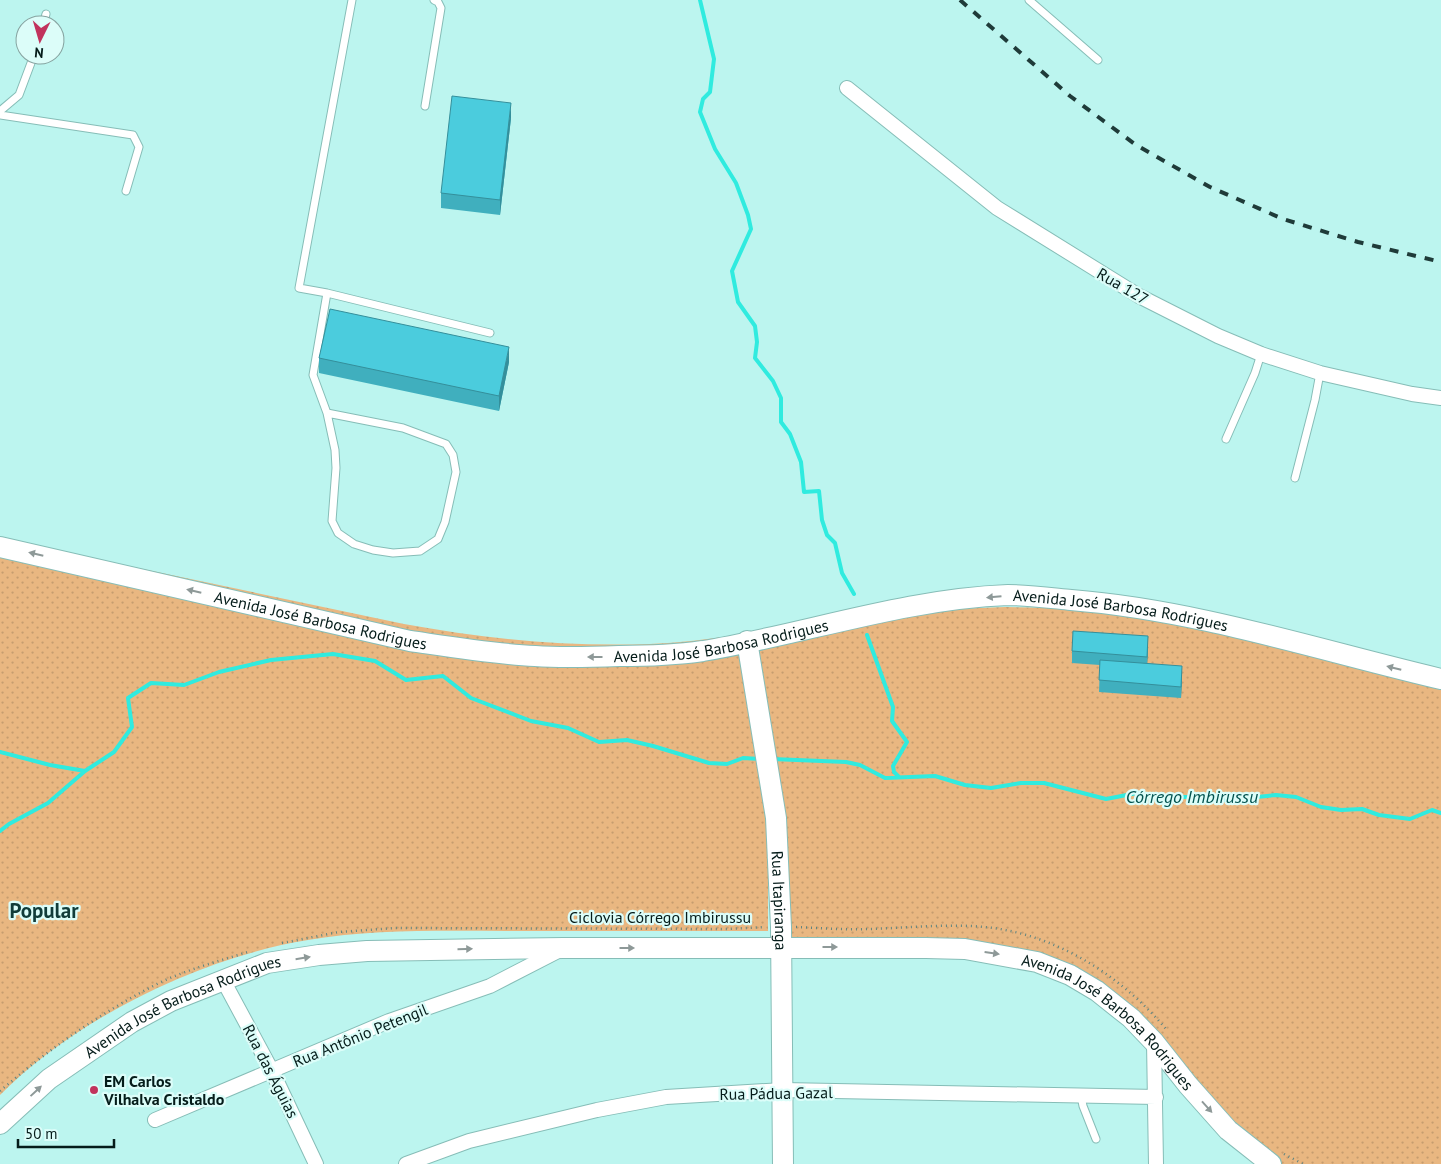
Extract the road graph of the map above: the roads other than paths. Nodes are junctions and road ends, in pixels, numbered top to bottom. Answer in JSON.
{"nodes":[{"id":1,"x":352,"y":0,"type":"edge"},
{"id":2,"x":434,"y":0,"type":"edge"},
{"id":3,"x":1029,"y":0,"type":"edge"},
{"id":4,"x":1098,"y":60,"type":"dead end"},
{"id":5,"x":30,"y":65,"type":"edge"},
{"id":6,"x":847,"y":88,"type":"dead end"},
{"id":7,"x":425,"y":106,"type":"dead end"},
{"id":8,"x":0,"y":111,"type":"edge"},
{"id":9,"x":0,"y":116,"type":"edge"},
{"id":10,"x":126,"y":191,"type":"dead end"},
{"id":11,"x":328,"y":293,"type":"junction"},
{"id":12,"x":490,"y":333,"type":"dead end"},
{"id":13,"x":1261,"y":354,"type":"junction"},
{"id":14,"x":1320,"y":372,"type":"junction"},
{"id":15,"x":1441,"y":398,"type":"edge"},
{"id":16,"x":327,"y":413,"type":"junction"},
{"id":17,"x":1226,"y":439,"type":"dead end"},
{"id":18,"x":1295,"y":478,"type":"dead end"},
{"id":19,"x":0,"y":547,"type":"edge"},
{"id":20,"x":747,"y":642,"type":"junction"},
{"id":21,"x":1441,"y":679,"type":"edge"},
{"id":22,"x":781,"y":947,"type":"junction"},
{"id":23,"x":564,"y":948,"type":"junction"},
{"id":24,"x":223,"y":980,"type":"junction"},
{"id":25,"x":1162,"y":1038,"type":"junction"},
{"id":26,"x":272,"y":1071,"type":"junction"},
{"id":27,"x":782,"y":1090,"type":"junction"},
{"id":28,"x":1081,"y":1096,"type":"junction"},
{"id":29,"x":1156,"y":1097,"type":"junction"},
{"id":30,"x":155,"y":1120,"type":"dead end"},
{"id":31,"x":0,"y":1124,"type":"edge"},
{"id":32,"x":1096,"y":1139,"type":"dead end"},
{"id":33,"x":1275,"y":1157,"type":"edge"},
{"id":34,"x":316,"y":1164,"type":"edge"},
{"id":35,"x":406,"y":1164,"type":"edge"},
{"id":36,"x":783,"y":1164,"type":"edge"},
{"id":37,"x":1156,"y":1164,"type":"edge"}],
"edges":[{"from":1,"to":11,"type":"lane"},
{"from":2,"to":7,"type":"lane"},
{"from":3,"to":4,"type":"lane"},
{"from":5,"to":8,"type":"lane"},
{"from":6,"to":13,"type":"street","name":"Rua 127"},
{"from":9,"to":10,"type":"lane"},
{"from":11,"to":12,"type":"lane"},
{"from":11,"to":16,"type":"lane"},
{"from":13,"to":14,"type":"street","name":"Rua 127"},
{"from":13,"to":17,"type":"lane"},
{"from":14,"to":15,"type":"street","name":"Rua 127"},
{"from":14,"to":18,"type":"lane"},
{"from":16,"to":16,"type":"lane"},
{"from":20,"to":19,"type":"main road","name":"Avenida José Barbosa Rodrigues","one_way":true},
{"from":21,"to":20,"type":"main road","name":"Avenida José Barbosa Rodrigues","one_way":true},
{"from":20,"to":22,"type":"main road","name":"Rua Itapiranga"},
{"from":23,"to":22,"type":"main road","name":"Avenida José Barbosa Rodrigues","one_way":true},
{"from":22,"to":25,"type":"main road","name":"Avenida José Barbosa Rodrigues","one_way":true},
{"from":22,"to":27,"type":"main road","name":"Rua Itapiranga"},
{"from":24,"to":23,"type":"main road","name":"Avenida José Barbosa Rodrigues","one_way":true},
{"from":23,"to":26,"type":"street","name":"Rua Antônio Petengil"},
{"from":24,"to":26,"type":"street","name":"Rua das Águias"},
{"from":31,"to":24,"type":"main road","name":"Avenida José Barbosa Rodrigues","one_way":true},
{"from":25,"to":29,"type":"street"},
{"from":25,"to":33,"type":"main road","name":"Avenida José Barbosa Rodrigues","one_way":true},
{"from":26,"to":30,"type":"street","name":"Rua Antônio Petengil"},
{"from":26,"to":34,"type":"street","name":"Rua das Águias"},
{"from":27,"to":28,"type":"street","name":"Rua Pádua Gazal"},
{"from":27,"to":35,"type":"street","name":"Rua Pádua Gazal"},
{"from":27,"to":36,"type":"main road","name":"Rua Itapiranga"},
{"from":28,"to":29,"type":"street","name":"Rua Pádua Gazal"},
{"from":28,"to":32,"type":"lane"},
{"from":29,"to":37,"type":"street"}]}
